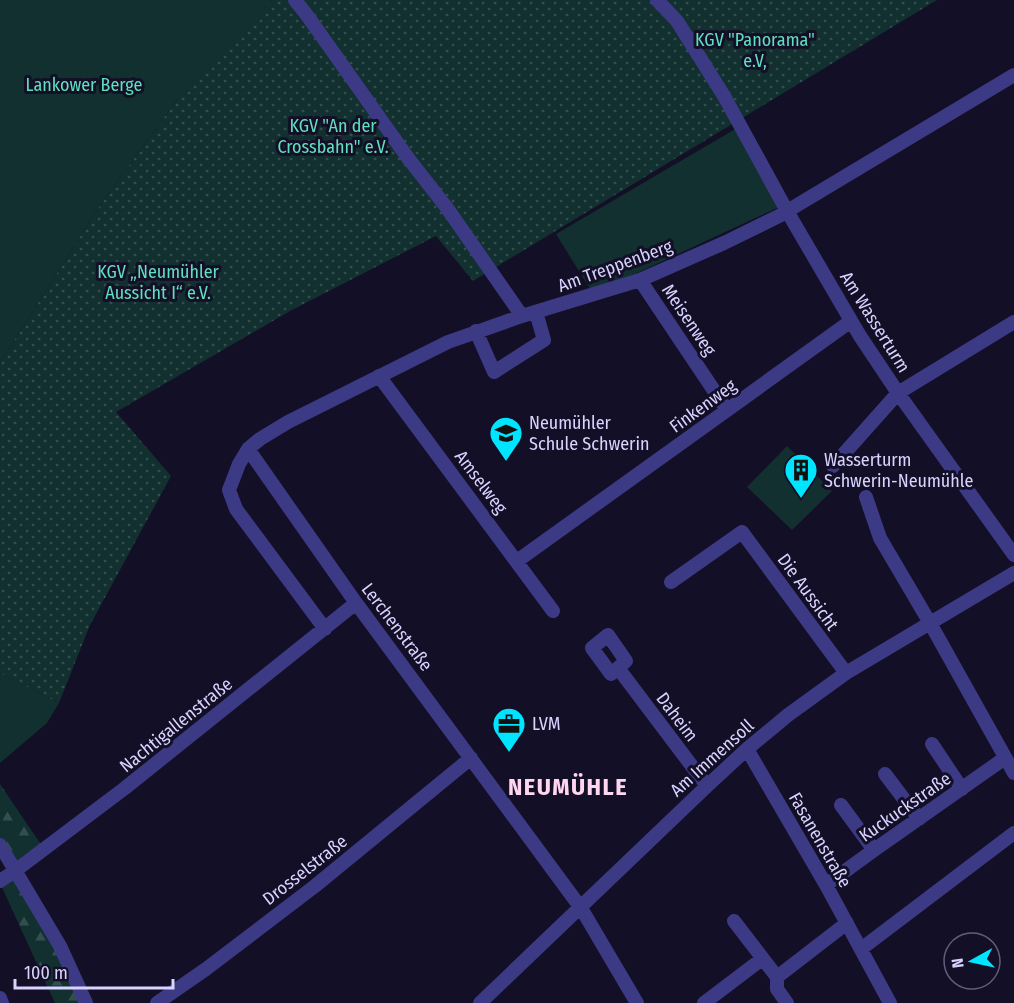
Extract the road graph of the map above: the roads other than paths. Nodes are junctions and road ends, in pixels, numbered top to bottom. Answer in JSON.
{"nodes":[{"id":1,"x":295,"y":0,"type":"edge"},
{"id":2,"x":657,"y":0,"type":"edge"},
{"id":3,"x":1014,"y":75,"type":"edge"},
{"id":4,"x":787,"y":211,"type":"junction"},
{"id":5,"x":640,"y":280,"type":"junction"},
{"id":6,"x":536,"y":312,"type":"junction"},
{"id":7,"x":522,"y":316,"type":"junction"},
{"id":8,"x":851,"y":321,"type":"junction"},
{"id":9,"x":1014,"y":322,"type":"edge"},
{"id":10,"x":476,"y":331,"type":"junction"},
{"id":11,"x":379,"y":376,"type":"junction"},
{"id":12,"x":898,"y":393,"type":"junction"},
{"id":13,"x":727,"y":410,"type":"junction"},
{"id":14,"x":248,"y":450,"type":"junction"},
{"id":15,"x":833,"y":466,"type":"dead end"},
{"id":16,"x":866,"y":497,"type":"dead end"},
{"id":17,"x":1014,"y":555,"type":"edge"},
{"id":18,"x":517,"y":561,"type":"junction"},
{"id":19,"x":1014,"y":573,"type":"edge"},
{"id":20,"x":671,"y":582,"type":"dead end"},
{"id":21,"x":356,"y":603,"type":"junction"},
{"id":22,"x":553,"y":610,"type":"dead end"},
{"id":23,"x":930,"y":623,"type":"junction"},
{"id":24,"x":325,"y":629,"type":"junction"},
{"id":25,"x":618,"y":668,"type":"dead end"},
{"id":26,"x":846,"y":673,"type":"junction"},
{"id":27,"x":932,"y":744,"type":"dead end"},
{"id":28,"x":747,"y":749,"type":"junction"},
{"id":29,"x":471,"y":758,"type":"junction"},
{"id":30,"x":1005,"y":758,"type":"junction"},
{"id":31,"x":1014,"y":773,"type":"edge"},
{"id":32,"x":885,"y":774,"type":"dead end"},
{"id":33,"x":707,"y":786,"type":"junction"},
{"id":34,"x":962,"y":789,"type":"junction"},
{"id":35,"x":841,"y":805,"type":"dead end"},
{"id":36,"x":918,"y":819,"type":"junction"},
{"id":37,"x":1014,"y":833,"type":"edge"},
{"id":38,"x":0,"y":845,"type":"edge"},
{"id":39,"x":874,"y":850,"type":"junction"},
{"id":40,"x":15,"y":871,"type":"junction"},
{"id":41,"x":0,"y":881,"type":"edge"},
{"id":42,"x":826,"y":885,"type":"junction"},
{"id":43,"x":581,"y":908,"type":"junction"},
{"id":44,"x":734,"y":921,"type":"dead end"},
{"id":45,"x":847,"y":923,"type":"junction"},
{"id":46,"x":861,"y":949,"type":"junction"},
{"id":47,"x":762,"y":959,"type":"junction"},
{"id":48,"x":777,"y":978,"type":"junction"},
{"id":49,"x":0,"y":998,"type":"edge"},
{"id":50,"x":2,"y":1003,"type":"edge"},
{"id":51,"x":86,"y":1003,"type":"edge"},
{"id":52,"x":157,"y":1003,"type":"edge"},
{"id":53,"x":480,"y":1003,"type":"edge"},
{"id":54,"x":637,"y":1003,"type":"edge"},
{"id":55,"x":704,"y":1003,"type":"edge"},
{"id":56,"x":787,"y":1003,"type":"edge"},
{"id":57,"x":890,"y":1003,"type":"edge"}],
"edges":[{"from":1,"to":7,"type":"street"},
{"from":2,"to":4,"type":"street","name":"Am Wasserturm"},
{"from":3,"to":4,"type":"street","name":"Am Treppenberg"},
{"from":4,"to":5,"type":"street","name":"Am Treppenberg"},
{"from":4,"to":8,"type":"street","name":"Am Wasserturm"},
{"from":5,"to":6,"type":"street","name":"Am Treppenberg"},
{"from":5,"to":13,"type":"street","name":"Meisenweg"},
{"from":6,"to":7,"type":"street","name":"Am Treppenberg"},
{"from":6,"to":10,"type":"street"},
{"from":7,"to":10,"type":"street","name":"Am Treppenberg"},
{"from":8,"to":12,"type":"street","name":"Am Wasserturm"},
{"from":8,"to":13,"type":"street","name":"Finkenweg"},
{"from":9,"to":12,"type":"street"},
{"from":10,"to":11,"type":"street","name":"Am Treppenberg"},
{"from":11,"to":14,"type":"street","name":"Am Treppenberg"},
{"from":11,"to":18,"type":"street","name":"Amselweg"},
{"from":12,"to":15,"type":"street"},
{"from":12,"to":17,"type":"street","name":"Am Wasserturm"},
{"from":13,"to":18,"type":"street","name":"Finkenweg"},
{"from":14,"to":21,"type":"street","name":"Lerchenstraße"},
{"from":14,"to":24,"type":"street"},
{"from":16,"to":23,"type":"street"},
{"from":18,"to":22,"type":"street","name":"Amselweg"},
{"from":19,"to":23,"type":"street","name":"Am Immensoll"},
{"from":20,"to":26,"type":"street","name":"Die Aussicht"},
{"from":21,"to":24,"type":"street","name":"Nachtigallenstraße"},
{"from":21,"to":29,"type":"street","name":"Lerchenstraße"},
{"from":23,"to":26,"type":"street","name":"Am Immensoll"},
{"from":23,"to":30,"type":"street"},
{"from":24,"to":40,"type":"street","name":"Nachtigallenstraße"},
{"from":25,"to":33,"type":"street","name":"Daheim"},
{"from":26,"to":28,"type":"street","name":"Am Immensoll"},
{"from":27,"to":34,"type":"street"},
{"from":28,"to":33,"type":"street","name":"Am Immensoll"},
{"from":28,"to":42,"type":"street","name":"Fasanenstraße"},
{"from":29,"to":43,"type":"street","name":"Lerchenstraße"},
{"from":29,"to":52,"type":"street","name":"Drosselstraße"},
{"from":30,"to":31,"type":"street"},
{"from":30,"to":34,"type":"street","name":"Kuckuckstraße"},
{"from":32,"to":36,"type":"street"},
{"from":33,"to":43,"type":"street","name":"Am Immensoll"},
{"from":34,"to":36,"type":"street","name":"Kuckuckstraße"},
{"from":35,"to":39,"type":"street"},
{"from":36,"to":39,"type":"street","name":"Kuckuckstraße"},
{"from":37,"to":46,"type":"street"},
{"from":38,"to":40,"type":"street"},
{"from":39,"to":42,"type":"street","name":"Kuckuckstraße"},
{"from":40,"to":41,"type":"street","name":"Nachtigallenstraße"},
{"from":40,"to":51,"type":"street"},
{"from":42,"to":45,"type":"street","name":"Fasanenstraße"},
{"from":43,"to":53,"type":"street","name":"Am Immensoll"},
{"from":43,"to":54,"type":"street","name":"Lerchenstraße"},
{"from":44,"to":47,"type":"street"},
{"from":45,"to":46,"type":"street","name":"Fasanenstraße"},
{"from":45,"to":48,"type":"street"},
{"from":46,"to":57,"type":"street","name":"Fasanenstraße"},
{"from":47,"to":48,"type":"street"},
{"from":47,"to":55,"type":"street"},
{"from":48,"to":56,"type":"street"},
{"from":49,"to":50,"type":"street"}]}
